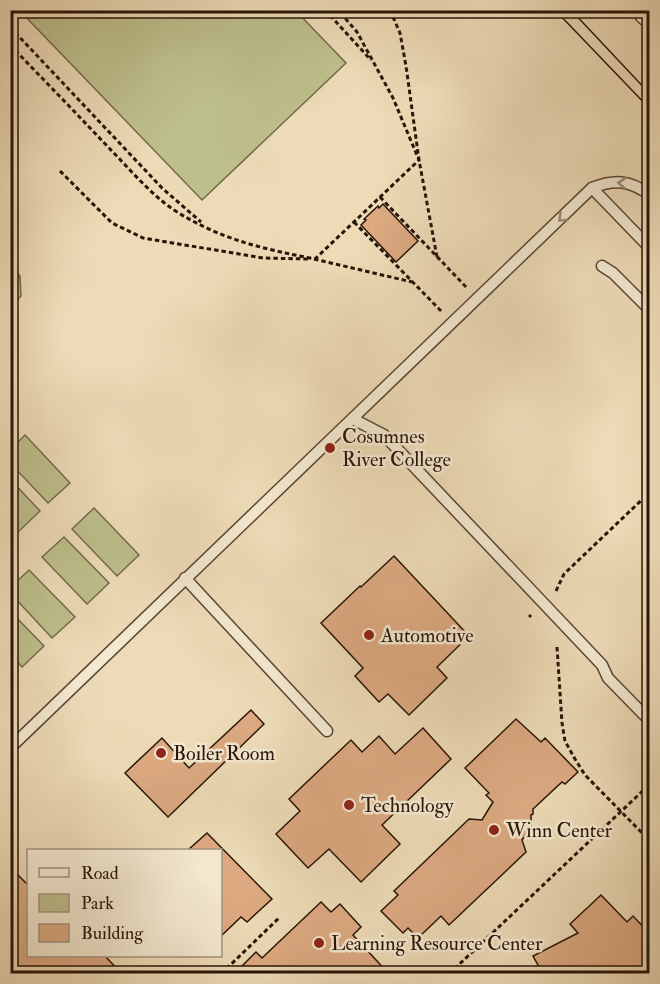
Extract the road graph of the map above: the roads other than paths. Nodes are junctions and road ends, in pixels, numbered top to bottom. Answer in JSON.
{"nodes":[{"id":1,"x":592,"y":188,"type":"junction"},
{"id":2,"x":650,"y":195,"type":"edge"},
{"id":3,"x":650,"y":248,"type":"edge"},
{"id":4,"x":602,"y":266,"type":"dead end"},
{"id":5,"x":650,"y":310,"type":"edge"},
{"id":6,"x":353,"y":419,"type":"junction"},
{"id":7,"x":185,"y":578,"type":"junction"},
{"id":8,"x":650,"y":721,"type":"edge"},
{"id":9,"x":327,"y":731,"type":"dead end"},
{"id":10,"x":10,"y":748,"type":"edge"}],
"edges":[{"from":2,"to":1,"type":"lane","one_way":true},
{"from":1,"to":3,"type":"lane"},
{"from":1,"to":6,"type":"lane","one_way":true},
{"from":4,"to":5,"type":"lane"},
{"from":6,"to":7,"type":"lane"},
{"from":6,"to":8,"type":"lane"},
{"from":7,"to":9,"type":"lane"},
{"from":7,"to":10,"type":"lane"}]}
